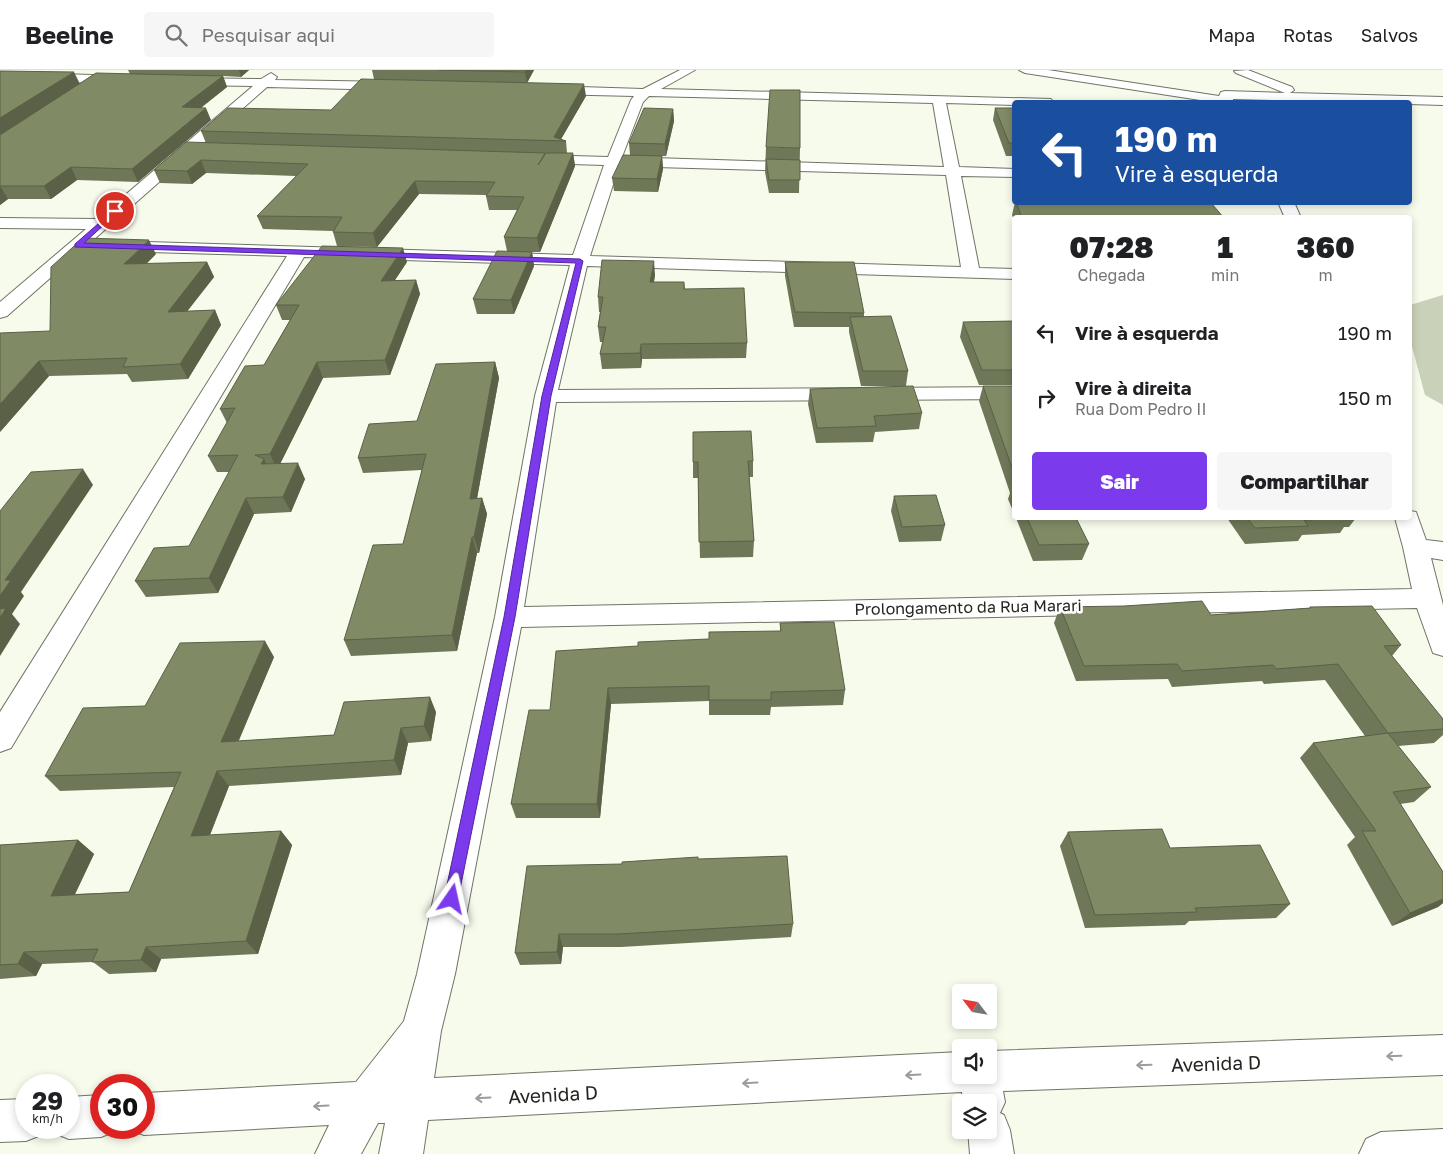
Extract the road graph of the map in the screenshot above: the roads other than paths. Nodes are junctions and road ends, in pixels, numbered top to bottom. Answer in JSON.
{"nodes":[{"id":1,"x":116,"y":70,"type":"edge"},
{"id":2,"x":282,"y":70,"type":"edge"},
{"id":3,"x":689,"y":70,"type":"edge"},
{"id":4,"x":1025,"y":70,"type":"edge"},
{"id":5,"x":1240,"y":70,"type":"edge"},
{"id":6,"x":0,"y":76,"type":"edge"},
{"id":7,"x":562,"y":77,"type":"dead end"},
{"id":8,"x":97,"y":79,"type":"junction"},
{"id":9,"x":136,"y":80,"type":"edge"},
{"id":10,"x":175,"y":81,"type":"edge"},
{"id":11,"x":263,"y":82,"type":"junction"},
{"id":12,"x":408,"y":86,"type":"edge"},
{"id":13,"x":534,"y":89,"type":"edge"},
{"id":14,"x":81,"y":90,"type":"edge"},
{"id":15,"x":554,"y":90,"type":"junction"},
{"id":16,"x":646,"y":92,"type":"junction"},
{"id":17,"x":1313,"y":96,"type":"junction"},
{"id":18,"x":939,"y":100,"type":"junction"},
{"id":19,"x":1227,"y":100,"type":"edge"},
{"id":20,"x":1443,"y":100,"type":"edge"},
{"id":21,"x":1012,"y":101,"type":"edge"},
{"id":22,"x":187,"y":148,"type":"junction"},
{"id":23,"x":207,"y":149,"type":"edge"},
{"id":24,"x":524,"y":159,"type":"edge"},
{"id":25,"x":613,"y":161,"type":"junction"},
{"id":26,"x":953,"y":171,"type":"junction"},
{"id":27,"x":1012,"y":173,"type":"edge"},
{"id":28,"x":0,"y":223,"type":"edge"},
{"id":29,"x":100,"y":224,"type":"junction"},
{"id":30,"x":78,"y":245,"type":"junction"},
{"id":31,"x":298,"y":252,"type":"junction"},
{"id":32,"x":580,"y":261,"type":"junction"},
{"id":33,"x":971,"y":272,"type":"junction"},
{"id":34,"x":1012,"y":274,"type":"edge"},
{"id":35,"x":0,"y":312,"type":"edge"},
{"id":36,"x":1012,"y":393,"type":"edge"},
{"id":37,"x":546,"y":396,"type":"junction"},
{"id":38,"x":1408,"y":520,"type":"edge"},
{"id":39,"x":1416,"y":547,"type":"junction"},
{"id":40,"x":1443,"y":551,"type":"edge"},
{"id":41,"x":1427,"y":598,"type":"junction"},
{"id":42,"x":509,"y":617,"type":"junction"},
{"id":43,"x":1443,"y":645,"type":"edge"},
{"id":44,"x":0,"y":739,"type":"edge"},
{"id":45,"x":421,"y":1032,"type":"junction"},
{"id":46,"x":1443,"y":1055,"type":"edge"},
{"id":47,"x":997,"y":1071,"type":"edge"},
{"id":48,"x":952,"y":1072,"type":"edge"},
{"id":49,"x":410,"y":1102,"type":"junction"},
{"id":50,"x":365,"y":1104,"type":"junction"},
{"id":51,"x":155,"y":1114,"type":"edge"},
{"id":52,"x":15,"y":1120,"type":"edge"},
{"id":53,"x":0,"y":1121,"type":"edge"},
{"id":54,"x":990,"y":1139,"type":"edge"},
{"id":55,"x":1443,"y":1150,"type":"edge"},
{"id":56,"x":337,"y":1154,"type":"edge"},
{"id":57,"x":401,"y":1154,"type":"edge"},
{"id":58,"x":992,"y":1154,"type":"edge"},
{"id":59,"x":1381,"y":1154,"type":"edge"}],
"edges":[{"from":1,"to":8,"type":"street"},
{"from":2,"to":11,"type":"street"},
{"from":3,"to":16,"type":"street"},
{"from":4,"to":19,"type":"street"},
{"from":5,"to":17,"type":"street"},
{"from":5,"to":19,"type":"street"},
{"from":6,"to":8,"type":"street"},
{"from":7,"to":15,"type":"street"},
{"from":8,"to":9,"type":"street"},
{"from":8,"to":14,"type":"street"},
{"from":10,"to":11,"type":"street"},
{"from":11,"to":12,"type":"street"},
{"from":11,"to":22,"type":"street"},
{"from":13,"to":15,"type":"street"},
{"from":15,"to":16,"type":"street"},
{"from":16,"to":18,"type":"street"},
{"from":16,"to":25,"type":"street"},
{"from":17,"to":19,"type":"street"},
{"from":17,"to":20,"type":"street"},
{"from":18,"to":21,"type":"street"},
{"from":18,"to":26,"type":"street"},
{"from":22,"to":23,"type":"street"},
{"from":22,"to":29,"type":"street"},
{"from":24,"to":25,"type":"street"},
{"from":25,"to":26,"type":"street"},
{"from":25,"to":32,"type":"street"},
{"from":26,"to":27,"type":"street"},
{"from":26,"to":33,"type":"street"},
{"from":28,"to":29,"type":"street"},
{"from":29,"to":30,"type":"street"},
{"from":30,"to":31,"type":"street"},
{"from":30,"to":35,"type":"street"},
{"from":31,"to":32,"type":"street"},
{"from":31,"to":44,"type":"street"},
{"from":32,"to":33,"type":"street"},
{"from":32,"to":37,"type":"street"},
{"from":33,"to":34,"type":"street"},
{"from":36,"to":37,"type":"street"},
{"from":37,"to":42,"type":"street"},
{"from":38,"to":39,"type":"street"},
{"from":39,"to":40,"type":"street"},
{"from":39,"to":41,"type":"street"},
{"from":41,"to":42,"type":"street","name":"Prolongamento da Rua Marari"},
{"from":41,"to":43,"type":"street"},
{"from":42,"to":45,"type":"street"},
{"from":45,"to":49,"type":"street"},
{"from":45,"to":50,"type":"street"},
{"from":46,"to":47,"type":"street","name":"Avenida D","one_way":true},
{"from":48,"to":49,"type":"street","name":"Avenida D","one_way":true},
{"from":49,"to":50,"type":"street","name":"Avenida D"},
{"from":49,"to":57,"type":"street"},
{"from":50,"to":51,"type":"street","name":"Avenida D","one_way":true},
{"from":50,"to":56,"type":"street"},
{"from":52,"to":53,"type":"street"},
{"from":54,"to":58,"type":"street"},
{"from":55,"to":59,"type":"street"}]}
